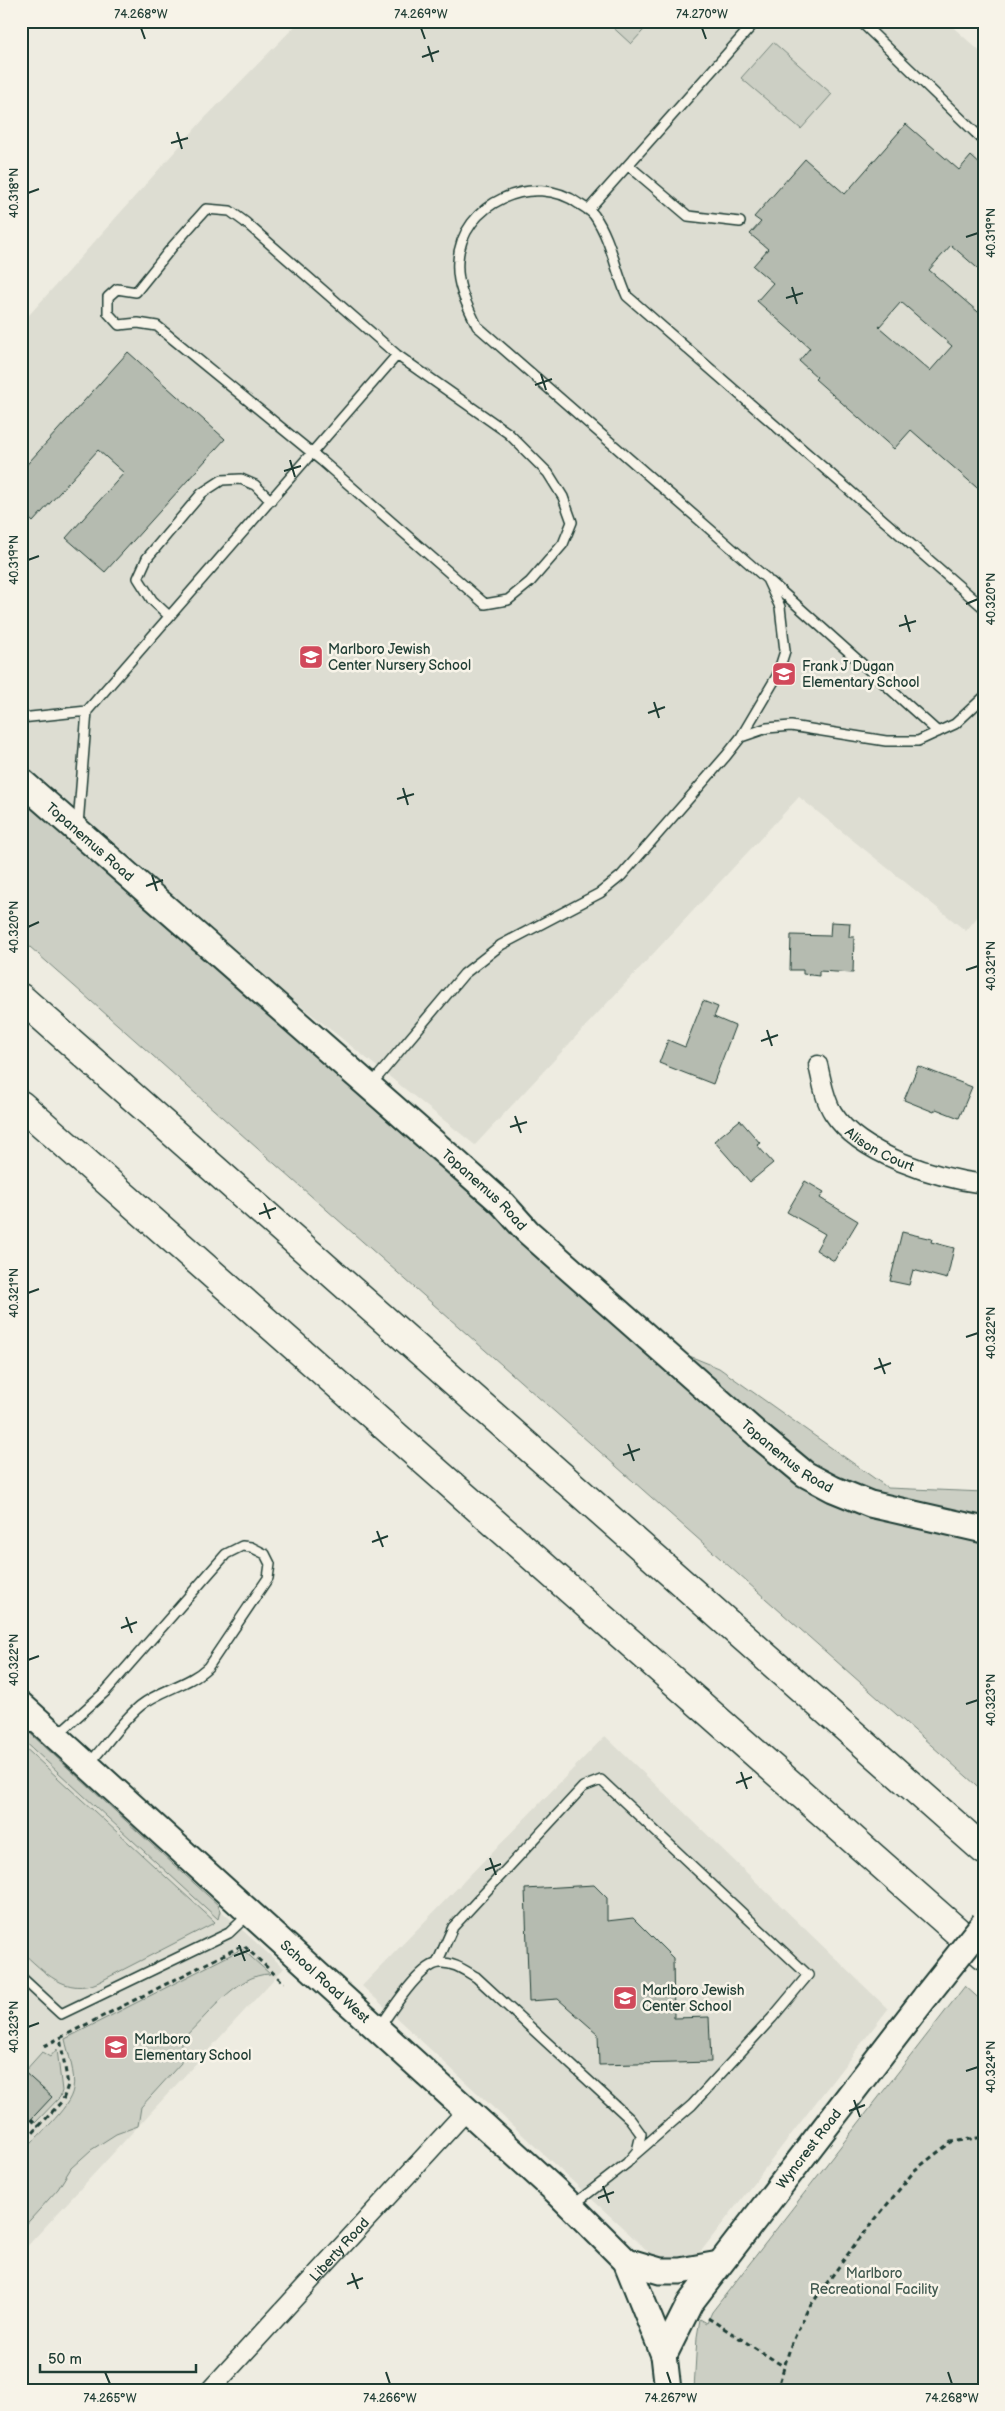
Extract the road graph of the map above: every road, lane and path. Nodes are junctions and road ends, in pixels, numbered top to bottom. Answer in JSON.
{"nodes":[{"id":1,"x":756,"y":21,"type":"edge"},
{"id":2,"x":860,"y":21,"type":"edge"},
{"id":3,"x":984,"y":141,"type":"edge"},
{"id":4,"x":628,"y":165,"type":"junction"},
{"id":5,"x":588,"y":210,"type":"junction"},
{"id":6,"x":740,"y":222,"type":"dead end"},
{"id":7,"x":397,"y":355,"type":"junction"},
{"id":8,"x":312,"y":453,"type":"junction"},
{"id":9,"x":271,"y":501,"type":"junction"},
{"id":10,"x":767,"y":579,"type":"junction"},
{"id":11,"x":984,"y":608,"type":"edge"},
{"id":12,"x":169,"y":616,"type":"junction"},
{"id":13,"x":984,"y":697,"type":"edge"},
{"id":14,"x":87,"y":711,"type":"junction"},
{"id":15,"x":21,"y":718,"type":"edge"},
{"id":16,"x":938,"y":732,"type":"junction"},
{"id":17,"x":741,"y":737,"type":"junction"},
{"id":18,"x":21,"y":781,"type":"edge"},
{"id":19,"x":77,"y":830,"type":"junction"},
{"id":20,"x":21,"y":998,"type":"edge"},
{"id":21,"x":818,"y":1065,"type":"dead end"},
{"id":22,"x":370,"y":1087,"type":"junction"},
{"id":23,"x":21,"y":1105,"type":"edge"},
{"id":24,"x":984,"y":1184,"type":"edge"},
{"id":25,"x":984,"y":1530,"type":"edge"},
{"id":26,"x":21,"y":1705,"type":"edge"},
{"id":27,"x":56,"y":1736,"type":"junction"},
{"id":28,"x":88,"y":1765,"type":"junction"},
{"id":29,"x":984,"y":1850,"type":"edge"},
{"id":30,"x":250,"y":1914,"type":"junction"},
{"id":31,"x":984,"y":1923,"type":"edge"},
{"id":32,"x":984,"y":1955,"type":"edge"},
{"id":33,"x":437,"y":1963,"type":"junction"},
{"id":34,"x":21,"y":1977,"type":"edge"},
{"id":35,"x":284,"y":1983,"type":"dead end"},
{"id":36,"x":378,"y":2029,"type":"junction"},
{"id":37,"x":60,"y":2038,"type":"junction"},
{"id":38,"x":44,"y":2046,"type":"dead end"},
{"id":39,"x":468,"y":2109,"type":"junction"},
{"id":40,"x":31,"y":2119,"type":"dead end"},
{"id":41,"x":39,"y":2126,"type":"junction"},
{"id":42,"x":984,"y":2137,"type":"edge"},
{"id":43,"x":21,"y":2146,"type":"edge"},
{"id":44,"x":632,"y":2157,"type":"junction"},
{"id":45,"x":571,"y":2206,"type":"junction"},
{"id":46,"x":626,"y":2261,"type":"junction"},
{"id":47,"x":719,"y":2264,"type":"junction"},
{"id":48,"x":704,"y":2314,"type":"dead end"},
{"id":49,"x":664,"y":2355,"type":"junction"},
{"id":50,"x":784,"y":2366,"type":"junction"},
{"id":51,"x":210,"y":2390,"type":"edge"},
{"id":52,"x":668,"y":2390,"type":"edge"},
{"id":53,"x":777,"y":2390,"type":"edge"}],
"edges":[{"from":1,"to":4,"type":"lane"},
{"from":2,"to":3,"type":"lane"},
{"from":4,"to":5,"type":"lane"},
{"from":4,"to":6,"type":"lane"},
{"from":5,"to":10,"type":"lane"},
{"from":5,"to":11,"type":"lane"},
{"from":7,"to":8,"type":"lane"},
{"from":7,"to":8,"type":"lane"},
{"from":7,"to":8,"type":"lane"},
{"from":8,"to":9,"type":"lane"},
{"from":9,"to":12,"type":"lane"},
{"from":9,"to":12,"type":"lane"},
{"from":10,"to":16,"type":"lane"},
{"from":10,"to":17,"type":"lane"},
{"from":12,"to":14,"type":"lane"},
{"from":13,"to":16,"type":"lane"},
{"from":14,"to":15,"type":"lane"},
{"from":14,"to":19,"type":"lane"},
{"from":16,"to":17,"type":"lane"},
{"from":17,"to":22,"type":"lane"},
{"from":18,"to":19,"type":"street","name":"Topanemus Road"},
{"from":19,"to":22,"type":"street","name":"Topanemus Road"},
{"from":20,"to":29,"type":"highway"},
{"from":21,"to":24,"type":"street","name":"Alison Court"},
{"from":22,"to":25,"type":"street","name":"Topanemus Road"},
{"from":23,"to":32,"type":"highway"},
{"from":26,"to":27,"type":"street","name":"School Road West"},
{"from":27,"to":28,"type":"street","name":"School Road West"},
{"from":27,"to":28,"type":"lane"},
{"from":28,"to":30,"type":"street","name":"School Road West"},
{"from":30,"to":34,"type":"lane"},
{"from":30,"to":36,"type":"street","name":"School Road West"},
{"from":31,"to":47,"type":"street","name":"Wyncrest Road","bridge":true},
{"from":33,"to":36,"type":"lane"},
{"from":33,"to":44,"type":"lane"},
{"from":33,"to":44,"type":"lane"},
{"from":35,"to":37,"type":"path"},
{"from":36,"to":39,"type":"street","name":"School Road West"},
{"from":37,"to":38,"type":"path"},
{"from":37,"to":41,"type":"path"},
{"from":39,"to":45,"type":"street","name":"School Road West"},
{"from":39,"to":51,"type":"street","name":"Liberty Road"},
{"from":40,"to":41,"type":"path"},
{"from":41,"to":43,"type":"path"},
{"from":42,"to":50,"type":"path"},
{"from":44,"to":45,"type":"lane"},
{"from":45,"to":46,"type":"street","name":"School Road West"},
{"from":46,"to":47,"type":"street","name":"School Road West"},
{"from":46,"to":49,"type":"street","name":"School Road West"},
{"from":47,"to":49,"type":"street","name":"Wyncrest Road"},
{"from":48,"to":50,"type":"path"},
{"from":49,"to":52,"type":"street"},
{"from":50,"to":53,"type":"path"}]}
